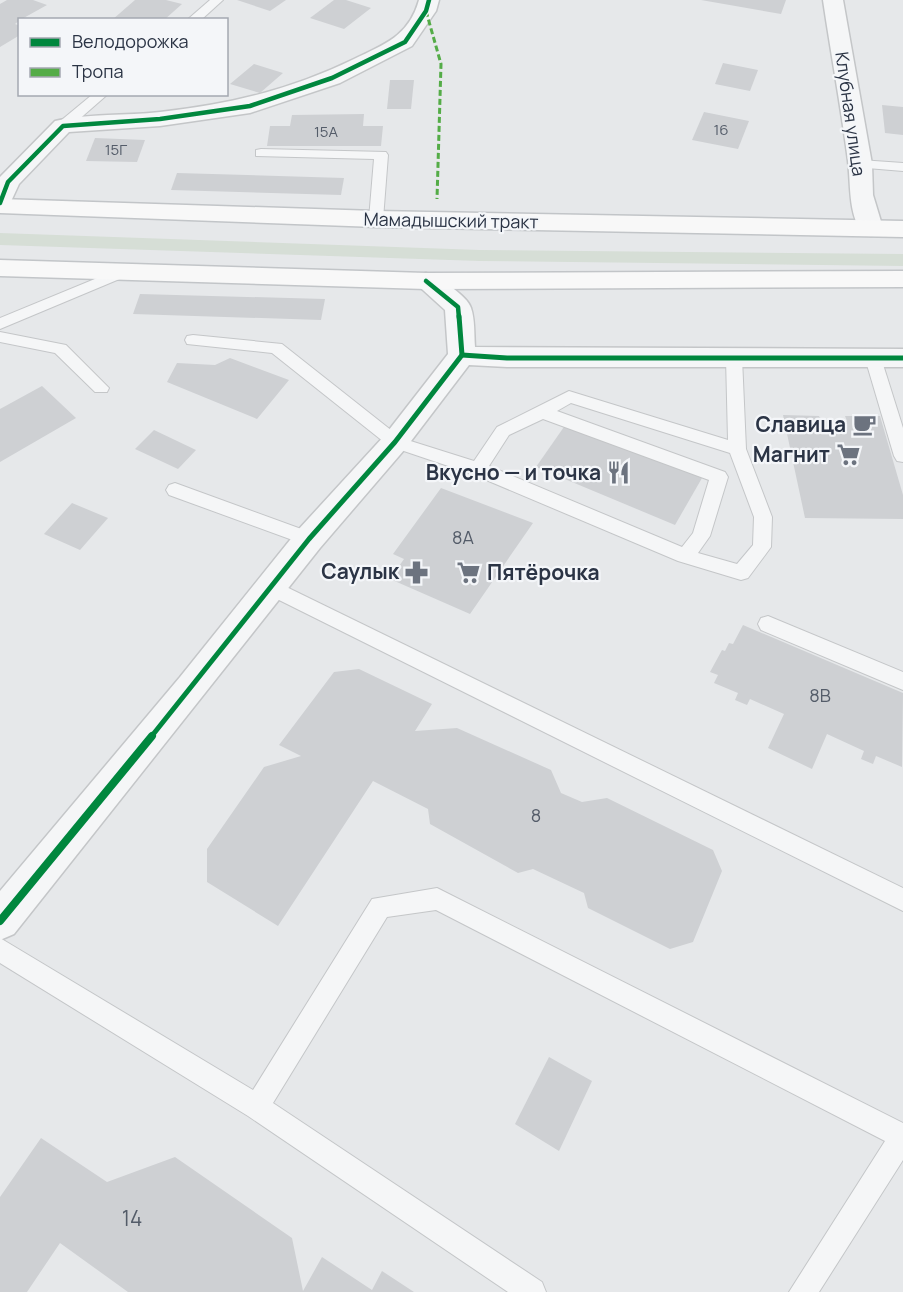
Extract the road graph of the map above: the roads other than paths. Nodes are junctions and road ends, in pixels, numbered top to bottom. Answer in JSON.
{"nodes":[{"id":1,"x":217,"y":0,"type":"edge"},
{"id":2,"x":429,"y":0,"type":"edge"},
{"id":3,"x":833,"y":0,"type":"edge"},
{"id":4,"x":195,"y":18,"type":"edge"},
{"id":5,"x":100,"y":96,"type":"edge"},
{"id":6,"x":63,"y":126,"type":"junction"},
{"id":7,"x":261,"y":153,"type":"dead end"},
{"id":8,"x":860,"y":164,"type":"junction"},
{"id":9,"x":903,"y":167,"type":"edge"},
{"id":10,"x":0,"y":205,"type":"edge"},
{"id":11,"x":376,"y":219,"type":"junction"},
{"id":12,"x":871,"y":228,"type":"junction"},
{"id":13,"x":903,"y":229,"type":"edge"},
{"id":14,"x":0,"y":268,"type":"edge"},
{"id":15,"x":124,"y":272,"type":"junction"},
{"id":16,"x":903,"y":279,"type":"edge"},
{"id":17,"x":426,"y":281,"type":"junction"},
{"id":18,"x":0,"y":324,"type":"edge"},
{"id":19,"x":0,"y":337,"type":"edge"},
{"id":20,"x":193,"y":340,"type":"dead end"},
{"id":21,"x":462,"y":355,"type":"junction"},
{"id":22,"x":734,"y":358,"type":"junction"},
{"id":23,"x":873,"y":358,"type":"junction"},
{"id":24,"x":903,"y":358,"type":"edge"},
{"id":25,"x":101,"y":388,"type":"dead end"},
{"id":26,"x":542,"y":412,"type":"junction"},
{"id":27,"x":395,"y":442,"type":"junction"},
{"id":28,"x":736,"y":449,"type":"junction"},
{"id":29,"x":903,"y":456,"type":"edge"},
{"id":30,"x":478,"y":469,"type":"junction"},
{"id":31,"x":175,"y":490,"type":"dead end"},
{"id":32,"x":309,"y":539,"type":"junction"},
{"id":33,"x":686,"y":556,"type":"junction"},
{"id":34,"x":270,"y":587,"type":"junction"},
{"id":35,"x":768,"y":624,"type":"dead end"},
{"id":36,"x":903,"y":681,"type":"edge"},
{"id":37,"x":903,"y":900,"type":"edge"},
{"id":38,"x":0,"y":921,"type":"edge"},
{"id":39,"x":0,"y":950,"type":"edge"},
{"id":40,"x":257,"y":1107,"type":"junction"},
{"id":41,"x":903,"y":1137,"type":"edge"},
{"id":42,"x":532,"y":1292,"type":"edge"},
{"id":43,"x":803,"y":1292,"type":"edge"}],
"edges":[{"from":1,"to":4,"type":"lane"},
{"from":2,"to":6,"type":"street"},
{"from":3,"to":8,"type":"street","name":"Клубная улица"},
{"from":5,"to":6,"type":"lane"},
{"from":6,"to":10,"type":"street"},
{"from":7,"to":11,"type":"lane"},
{"from":8,"to":9,"type":"lane"},
{"from":8,"to":12,"type":"street","name":"Клубная улица"},
{"from":10,"to":11,"type":"main road","name":"Мамадышский тракт"},
{"from":11,"to":12,"type":"main road","name":"Мамадышский тракт"},
{"from":12,"to":13,"type":"main road","name":"Мамадышский тракт"},
{"from":14,"to":15,"type":"main road"},
{"from":15,"to":17,"type":"main road"},
{"from":15,"to":18,"type":"lane"},
{"from":16,"to":17,"type":"main road"},
{"from":17,"to":21,"type":"street"},
{"from":19,"to":25,"type":"lane"},
{"from":20,"to":27,"type":"lane"},
{"from":21,"to":22,"type":"street"},
{"from":21,"to":27,"type":"street"},
{"from":22,"to":23,"type":"street"},
{"from":22,"to":28,"type":"lane"},
{"from":23,"to":24,"type":"street"},
{"from":23,"to":29,"type":"lane"},
{"from":26,"to":28,"type":"lane"},
{"from":26,"to":30,"type":"lane"},
{"from":26,"to":33,"type":"lane"},
{"from":27,"to":30,"type":"lane"},
{"from":27,"to":32,"type":"street"},
{"from":28,"to":33,"type":"lane"},
{"from":30,"to":33,"type":"lane"},
{"from":31,"to":32,"type":"lane"},
{"from":32,"to":34,"type":"street"},
{"from":34,"to":37,"type":"lane"},
{"from":34,"to":38,"type":"street"},
{"from":35,"to":36,"type":"lane"},
{"from":39,"to":40,"type":"lane"},
{"from":40,"to":41,"type":"lane"},
{"from":40,"to":42,"type":"lane"},
{"from":41,"to":43,"type":"lane"}]}
